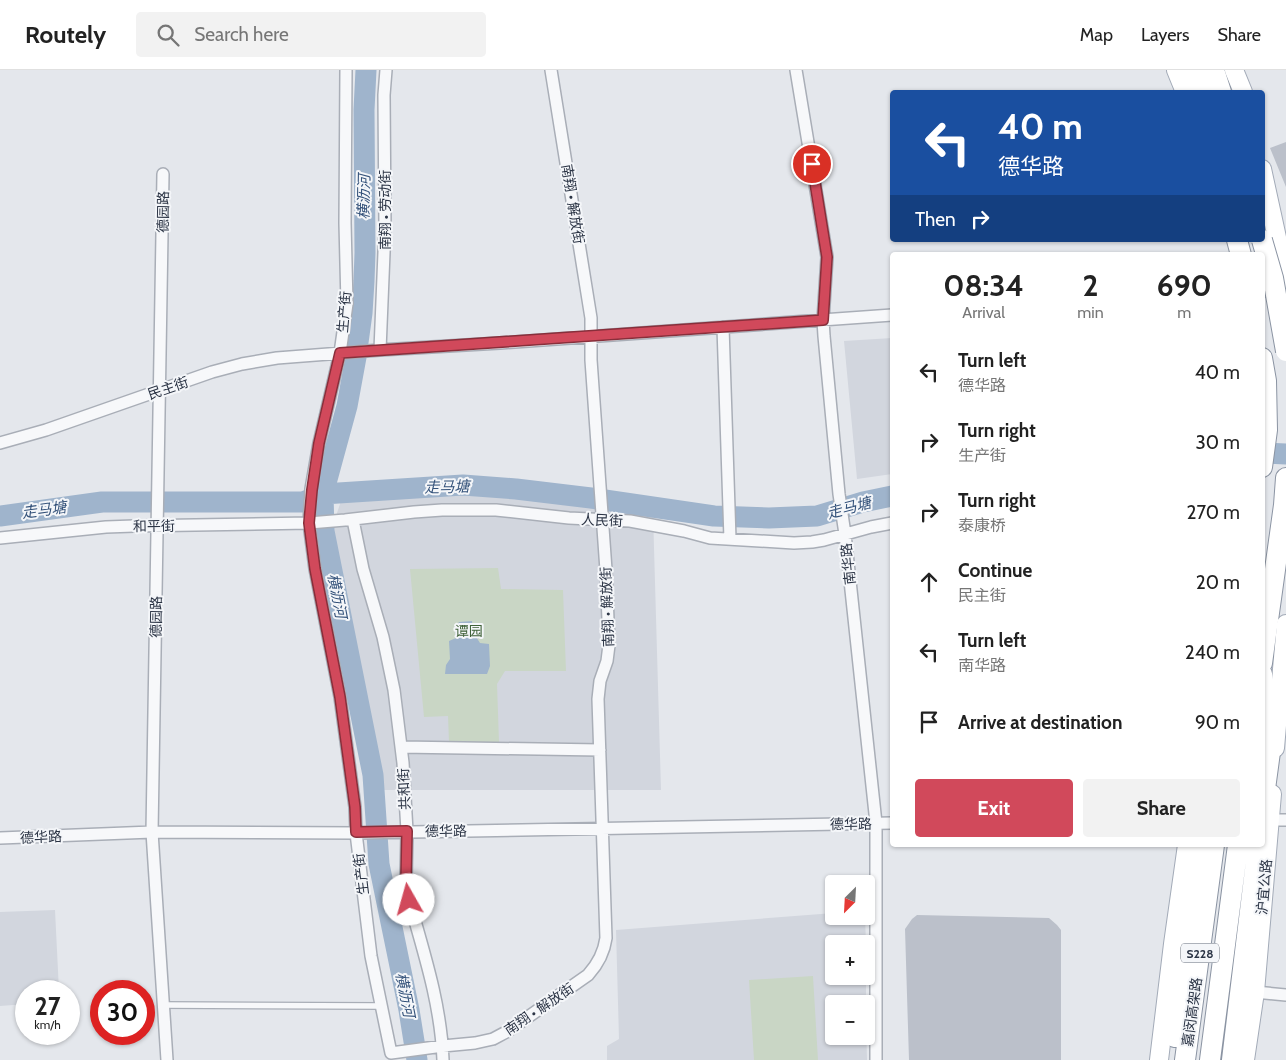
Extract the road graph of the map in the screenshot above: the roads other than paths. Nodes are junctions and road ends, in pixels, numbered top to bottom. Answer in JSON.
{"nodes":[{"id":1,"x":346,"y":70,"type":"edge"},
{"id":2,"x":386,"y":70,"type":"edge"},
{"id":3,"x":551,"y":70,"type":"edge"},
{"id":4,"x":796,"y":70,"type":"edge"},
{"id":5,"x":1176,"y":70,"type":"edge"},
{"id":6,"x":1195,"y":70,"type":"edge"},
{"id":7,"x":1214,"y":70,"type":"edge"},
{"id":8,"x":1234,"y":70,"type":"edge"},
{"id":9,"x":1184,"y":90,"type":"edge"},
{"id":10,"x":1200,"y":90,"type":"edge"},
{"id":11,"x":1220,"y":90,"type":"edge"},
{"id":12,"x":1242,"y":90,"type":"edge"},
{"id":13,"x":163,"y":174,"type":"dead end"},
{"id":14,"x":1265,"y":183,"type":"edge"},
{"id":15,"x":1263,"y":242,"type":"edge"},
{"id":16,"x":1286,"y":279,"type":"edge"},
{"id":17,"x":1265,"y":291,"type":"edge"},
{"id":18,"x":1286,"y":291,"type":"edge"},
{"id":19,"x":890,"y":315,"type":"edge"},
{"id":20,"x":823,"y":320,"type":"junction"},
{"id":21,"x":723,"y":327,"type":"junction"},
{"id":22,"x":591,"y":336,"type":"junction"},
{"id":23,"x":380,"y":350,"type":"junction"},
{"id":24,"x":1286,"y":351,"type":"edge"},
{"id":25,"x":340,"y":353,"type":"junction"},
{"id":26,"x":1265,"y":375,"type":"edge"},
{"id":27,"x":160,"y":390,"type":"junction"},
{"id":28,"x":0,"y":442,"type":"edge"},
{"id":29,"x":1265,"y":445,"type":"edge"},
{"id":30,"x":1286,"y":478,"type":"edge"},
{"id":31,"x":602,"y":519,"type":"junction"},
{"id":32,"x":353,"y":520,"type":"junction"},
{"id":33,"x":314,"y":522,"type":"junction"},
{"id":34,"x":890,"y":523,"type":"edge"},
{"id":35,"x":158,"y":525,"type":"junction"},
{"id":36,"x":730,"y":533,"type":"junction"},
{"id":37,"x":845,"y":534,"type":"junction"},
{"id":38,"x":0,"y":538,"type":"edge"},
{"id":39,"x":1286,"y":624,"type":"edge"},
{"id":40,"x":1265,"y":641,"type":"edge"},
{"id":41,"x":1265,"y":703,"type":"edge"},
{"id":42,"x":401,"y":747,"type":"junction"},
{"id":43,"x":600,"y":750,"type":"junction"},
{"id":44,"x":1270,"y":818,"type":"edge"},
{"id":45,"x":876,"y":823,"type":"junction"},
{"id":46,"x":890,"y":823,"type":"edge"},
{"id":47,"x":603,"y":829,"type":"junction"},
{"id":48,"x":407,"y":831,"type":"junction"},
{"id":49,"x":152,"y":832,"type":"junction"},
{"id":50,"x":356,"y":832,"type":"junction"},
{"id":51,"x":0,"y":838,"type":"edge"},
{"id":52,"x":1188,"y":847,"type":"edge"},
{"id":53,"x":1198,"y":847,"type":"edge"},
{"id":54,"x":1214,"y":847,"type":"edge"},
{"id":55,"x":1238,"y":847,"type":"edge"},
{"id":56,"x":1258,"y":847,"type":"edge"},
{"id":57,"x":1255,"y":992,"type":"junction"},
{"id":58,"x":1286,"y":995,"type":"edge"},
{"id":59,"x":163,"y":1005,"type":"junction"},
{"id":60,"x":380,"y":1006,"type":"junction"},
{"id":61,"x":437,"y":1046,"type":"junction"},
{"id":62,"x":396,"y":1052,"type":"joint"},
{"id":63,"x":167,"y":1060,"type":"edge"},
{"id":64,"x":443,"y":1060,"type":"edge"},
{"id":65,"x":876,"y":1060,"type":"edge"},
{"id":66,"x":1159,"y":1060,"type":"edge"},
{"id":67,"x":1172,"y":1060,"type":"edge"},
{"id":68,"x":1185,"y":1060,"type":"edge"},
{"id":69,"x":1210,"y":1060,"type":"edge"},
{"id":70,"x":1232,"y":1060,"type":"edge"},
{"id":71,"x":1245,"y":1060,"type":"edge"}],
"edges":[{"from":1,"to":25,"type":"street","name":"生产街"},
{"from":2,"to":23,"type":"street","name":"南翔 • 劳动街"},
{"from":3,"to":22,"type":"street","name":"南翔 • 解放街"},
{"from":4,"to":20,"type":"street","name":"南华路"},
{"from":5,"to":9,"type":"main road"},
{"from":6,"to":10,"type":"highway"},
{"from":7,"to":11,"type":"highway"},
{"from":8,"to":12,"type":"main road"},
{"from":13,"to":27,"type":"street","name":"德园路"},
{"from":14,"to":16,"type":"main road"},
{"from":15,"to":24,"type":"highway","bridge":true},
{"from":17,"to":18,"type":"street"},
{"from":19,"to":20,"type":"street"},
{"from":20,"to":21,"type":"street"},
{"from":20,"to":37,"type":"street","name":"南华路"},
{"from":21,"to":22,"type":"street"},
{"from":21,"to":36,"type":"street"},
{"from":22,"to":23,"type":"street"},
{"from":22,"to":31,"type":"street","name":"南翔 • 解放街"},
{"from":23,"to":25,"type":"street","name":"民主街"},
{"from":25,"to":27,"type":"street","name":"民主街"},
{"from":25,"to":33,"type":"street","name":"生产街"},
{"from":26,"to":29,"type":"highway"},
{"from":27,"to":28,"type":"street","name":"民主街"},
{"from":27,"to":35,"type":"street","name":"德园路"},
{"from":30,"to":40,"type":"highway"},
{"from":31,"to":32,"type":"street","name":"人民街"},
{"from":31,"to":36,"type":"street","name":"人民街"},
{"from":31,"to":43,"type":"street","name":"南翔 • 解放街"},
{"from":32,"to":33,"type":"street","name":"人民街"},
{"from":32,"to":42,"type":"street","name":"共和街"},
{"from":33,"to":35,"type":"street","name":"和平街"},
{"from":33,"to":50,"type":"street","name":"生产街"},
{"from":34,"to":37,"type":"street","name":"人民街"},
{"from":35,"to":38,"type":"street","name":"和平街"},
{"from":35,"to":49,"type":"street","name":"德园路"},
{"from":36,"to":37,"type":"street","name":"人民街"},
{"from":37,"to":45,"type":"street","name":"南华路"},
{"from":39,"to":44,"type":"main road","name":"沪宜公路"},
{"from":41,"to":44,"type":"highway"},
{"from":42,"to":43,"type":"street"},
{"from":42,"to":48,"type":"street","name":"共和街"},
{"from":43,"to":47,"type":"street","name":"南翔 • 解放街"},
{"from":44,"to":57,"type":"main road","name":"沪宜公路"},
{"from":45,"to":46,"type":"street","name":"德华路"},
{"from":45,"to":47,"type":"street","name":"德华路"},
{"from":45,"to":65,"type":"street","name":"南华路"},
{"from":47,"to":48,"type":"street","name":"德华路"},
{"from":47,"to":61,"type":"street","name":"南翔 • 解放街"},
{"from":48,"to":50,"type":"street","name":"德华路"},
{"from":48,"to":61,"type":"street","name":"共和街"},
{"from":49,"to":50,"type":"street","name":"德华路"},
{"from":49,"to":51,"type":"street","name":"德华路"},
{"from":49,"to":59,"type":"street","name":"德园路"},
{"from":50,"to":60,"type":"street","name":"生产街"},
{"from":52,"to":66,"type":"main road"},
{"from":53,"to":67,"type":"highway"},
{"from":54,"to":68,"type":"highway","name":"嘉闵高架路","number":"S228"},
{"from":55,"to":69,"type":"highway","name":"嘉闵高架路","number":"S228"},
{"from":56,"to":70,"type":"highway"},
{"from":57,"to":58,"type":"street"},
{"from":57,"to":71,"type":"main road","name":"沪宜公路"},
{"from":59,"to":60,"type":"lane"},
{"from":59,"to":63,"type":"street","name":"德园路"},
{"from":60,"to":62,"type":"street","name":"生产街"},
{"from":61,"to":62,"type":"street","name":"南翔 • 解放街"},
{"from":61,"to":64,"type":"street","name":"共和街"}]}
